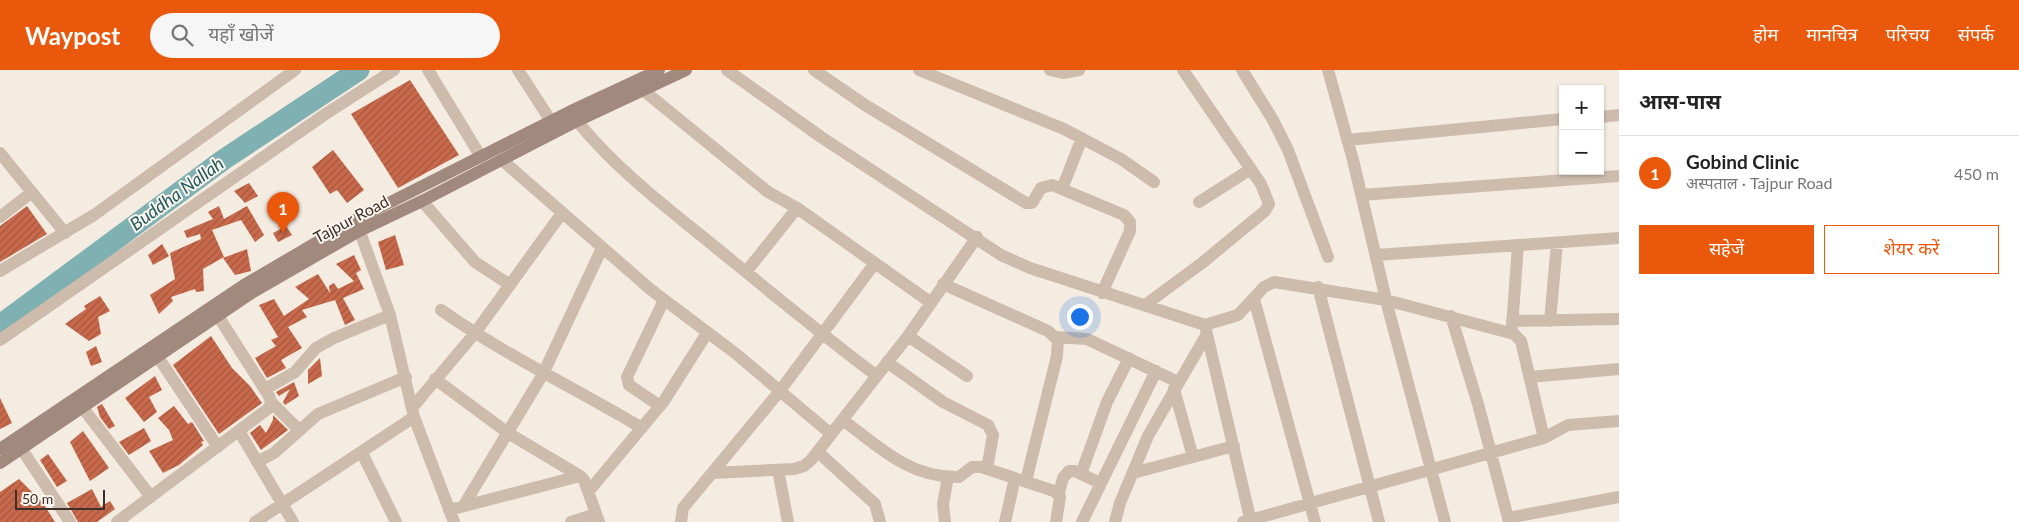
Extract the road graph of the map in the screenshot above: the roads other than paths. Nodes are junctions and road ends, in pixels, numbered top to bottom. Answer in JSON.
{"nodes":[{"id":1,"x":295,"y":70,"type":"edge"},
{"id":2,"x":394,"y":70,"type":"edge"},
{"id":3,"x":428,"y":70,"type":"edge"},
{"id":4,"x":518,"y":70,"type":"edge"},
{"id":5,"x":659,"y":70,"type":"edge"},
{"id":6,"x":686,"y":70,"type":"edge"},
{"id":7,"x":727,"y":70,"type":"edge"},
{"id":8,"x":814,"y":70,"type":"edge"},
{"id":9,"x":919,"y":70,"type":"edge"},
{"id":10,"x":1050,"y":70,"type":"edge"},
{"id":11,"x":1079,"y":70,"type":"edge"},
{"id":12,"x":1183,"y":70,"type":"edge"},
{"id":13,"x":1242,"y":70,"type":"edge"},
{"id":14,"x":1328,"y":70,"type":"edge"},
{"id":15,"x":643,"y":90,"type":"junction"},
{"id":16,"x":1619,"y":115,"type":"edge"},
{"id":17,"x":1604,"y":117,"type":"edge"},
{"id":18,"x":1559,"y":119,"type":"edge"},
{"id":19,"x":551,"y":121,"type":"junction"},
{"id":20,"x":577,"y":121,"type":"junction"},
{"id":21,"x":1082,"y":138,"type":"junction"},
{"id":22,"x":1347,"y":140,"type":"junction"},
{"id":23,"x":0,"y":153,"type":"edge"},
{"id":24,"x":481,"y":158,"type":"junction"},
{"id":25,"x":502,"y":160,"type":"junction"},
{"id":26,"x":1250,"y":169,"type":"junction"},
{"id":27,"x":1619,"y":176,"type":"edge"},
{"id":28,"x":1154,"y":182,"type":"dead end"},
{"id":29,"x":1062,"y":189,"type":"junction"},
{"id":30,"x":32,"y":192,"type":"junction"},
{"id":31,"x":1361,"y":195,"type":"junction"},
{"id":32,"x":422,"y":201,"type":"junction"},
{"id":33,"x":1199,"y":202,"type":"dead end"},
{"id":34,"x":797,"y":208,"type":"junction"},
{"id":35,"x":562,"y":213,"type":"junction"},
{"id":36,"x":0,"y":217,"type":"edge"},
{"id":37,"x":357,"y":226,"type":"junction"},
{"id":38,"x":65,"y":234,"type":"junction"},
{"id":39,"x":977,"y":237,"type":"junction"},
{"id":40,"x":1619,"y":238,"type":"edge"},
{"id":41,"x":1557,"y":243,"type":"junction"},
{"id":42,"x":1518,"y":245,"type":"junction"},
{"id":43,"x":602,"y":248,"type":"junction"},
{"id":44,"x":1376,"y":256,"type":"junction"},
{"id":45,"x":1328,"y":257,"type":"dead end"},
{"id":46,"x":876,"y":263,"type":"junction"},
{"id":47,"x":0,"y":270,"type":"edge"},
{"id":48,"x":746,"y":272,"type":"junction"},
{"id":49,"x":943,"y":284,"type":"junction"},
{"id":50,"x":510,"y":285,"type":"junction"},
{"id":51,"x":1318,"y":287,"type":"junction"},
{"id":52,"x":1102,"y":293,"type":"junction"},
{"id":53,"x":1254,"y":299,"type":"junction"},
{"id":54,"x":664,"y":300,"type":"junction"},
{"id":55,"x":1386,"y":300,"type":"junction"},
{"id":56,"x":930,"y":302,"type":"junction"},
{"id":57,"x":1145,"y":304,"type":"junction"},
{"id":58,"x":441,"y":310,"type":"dead end"},
{"id":59,"x":390,"y":315,"type":"junction"},
{"id":60,"x":218,"y":316,"type":"junction"},
{"id":61,"x":1451,"y":316,"type":"junction"},
{"id":62,"x":1619,"y":319,"type":"edge"},
{"id":63,"x":1550,"y":320,"type":"junction"},
{"id":64,"x":1512,"y":327,"type":"junction"},
{"id":65,"x":1206,"y":330,"type":"junction"},
{"id":66,"x":707,"y":333,"type":"junction"},
{"id":67,"x":475,"y":334,"type":"junction"},
{"id":68,"x":822,"y":335,"type":"junction"},
{"id":69,"x":908,"y":336,"type":"junction"},
{"id":70,"x":1056,"y":337,"type":"junction"},
{"id":71,"x":0,"y":340,"type":"edge"},
{"id":72,"x":158,"y":357,"type":"junction"},
{"id":73,"x":1129,"y":358,"type":"junction"},
{"id":74,"x":888,"y":362,"type":"junction"},
{"id":75,"x":1619,"y":369,"type":"edge"},
{"id":76,"x":1156,"y":371,"type":"junction"},
{"id":77,"x":543,"y":374,"type":"junction"},
{"id":78,"x":877,"y":376,"type":"junction"},
{"id":79,"x":967,"y":376,"type":"dead end"},
{"id":80,"x":406,"y":377,"type":"junction"},
{"id":81,"x":1530,"y":377,"type":"junction"},
{"id":82,"x":435,"y":379,"type":"junction"},
{"id":83,"x":1176,"y":385,"type":"junction"},
{"id":84,"x":265,"y":389,"type":"junction"},
{"id":85,"x":779,"y":392,"type":"junction"},
{"id":86,"x":271,"y":402,"type":"junction"},
{"id":87,"x":660,"y":406,"type":"junction"},
{"id":88,"x":83,"y":408,"type":"junction"},
{"id":89,"x":412,"y":413,"type":"junction"},
{"id":90,"x":843,"y":420,"type":"junction"},
{"id":91,"x":1619,"y":422,"type":"edge"},
{"id":92,"x":642,"y":428,"type":"junction"},
{"id":93,"x":299,"y":430,"type":"junction"},
{"id":94,"x":239,"y":431,"type":"junction"},
{"id":95,"x":508,"y":433,"type":"junction"},
{"id":96,"x":831,"y":434,"type":"junction"},
{"id":97,"x":1544,"y":438,"type":"junction"},
{"id":98,"x":1234,"y":446,"type":"junction"},
{"id":99,"x":218,"y":447,"type":"junction"},
{"id":100,"x":20,"y":448,"type":"junction"},
{"id":101,"x":0,"y":449,"type":"edge"},
{"id":102,"x":818,"y":452,"type":"junction"},
{"id":103,"x":362,"y":453,"type":"junction"},
{"id":104,"x":1492,"y":453,"type":"junction"},
{"id":105,"x":1193,"y":457,"type":"junction"},
{"id":106,"x":257,"y":462,"type":"junction"},
{"id":107,"x":0,"y":463,"type":"edge"},
{"id":108,"x":987,"y":469,"type":"junction"},
{"id":109,"x":1431,"y":469,"type":"junction"},
{"id":110,"x":778,"y":470,"type":"junction"},
{"id":111,"x":1133,"y":472,"type":"junction"},
{"id":112,"x":712,"y":473,"type":"junction"},
{"id":113,"x":1081,"y":474,"type":"junction"},
{"id":114,"x":580,"y":476,"type":"junction"},
{"id":115,"x":948,"y":477,"type":"junction"},
{"id":116,"x":1021,"y":479,"type":"junction"},
{"id":117,"x":1100,"y":482,"type":"junction"},
{"id":118,"x":1371,"y":487,"type":"junction"},
{"id":119,"x":589,"y":491,"type":"junction"},
{"id":120,"x":1059,"y":493,"type":"junction"},
{"id":121,"x":151,"y":497,"type":"junction"},
{"id":122,"x":1619,"y":497,"type":"edge"},
{"id":123,"x":1309,"y":504,"type":"junction"},
{"id":124,"x":283,"y":505,"type":"junction"},
{"id":125,"x":464,"y":505,"type":"junction"},
{"id":126,"x":394,"y":518,"type":"edge"},
{"id":127,"x":597,"y":518,"type":"edge"},
{"id":128,"x":452,"y":519,"type":"edge"},
{"id":129,"x":1509,"y":520,"type":"edge"},
{"id":130,"x":119,"y":521,"type":"edge"},
{"id":131,"x":1248,"y":521,"type":"edge"},
{"id":132,"x":70,"y":522,"type":"edge"},
{"id":133,"x":255,"y":522,"type":"edge"},
{"id":134,"x":293,"y":522,"type":"edge"},
{"id":135,"x":381,"y":522,"type":"edge"},
{"id":136,"x":571,"y":522,"type":"edge"},
{"id":137,"x":681,"y":522,"type":"edge"},
{"id":138,"x":788,"y":522,"type":"edge"},
{"id":139,"x":880,"y":522,"type":"edge"},
{"id":140,"x":945,"y":522,"type":"edge"},
{"id":141,"x":1005,"y":522,"type":"edge"},
{"id":142,"x":1056,"y":522,"type":"edge"},
{"id":143,"x":1082,"y":522,"type":"edge"},
{"id":144,"x":1115,"y":522,"type":"edge"},
{"id":145,"x":1315,"y":522,"type":"edge"},
{"id":146,"x":1379,"y":522,"type":"edge"},
{"id":147,"x":1445,"y":522,"type":"edge"}],
"edges":[{"from":1,"to":38,"type":"street"},
{"from":2,"to":71,"type":"street"},
{"from":3,"to":24,"type":"street"},
{"from":4,"to":19,"type":"street"},
{"from":5,"to":19,"type":"main road","name":"Tajpur Road"},
{"from":6,"to":15,"type":"main road","name":"Tajpur Road"},
{"from":7,"to":39,"type":"street"},
{"from":8,"to":29,"type":"street"},
{"from":9,"to":21,"type":"street"},
{"from":10,"to":11,"type":"street"},
{"from":12,"to":26,"type":"street"},
{"from":13,"to":45,"type":"street"},
{"from":14,"to":22,"type":"street"},
{"from":15,"to":20,"type":"main road","name":"Tajpur Road"},
{"from":15,"to":34,"type":"street"},
{"from":16,"to":17,"type":"street"},
{"from":18,"to":22,"type":"street"},
{"from":19,"to":24,"type":"main road","name":"Tajpur Road"},
{"from":20,"to":25,"type":"main road","name":"Tajpur Road"},
{"from":20,"to":48,"type":"street"},
{"from":21,"to":28,"type":"street"},
{"from":21,"to":29,"type":"street"},
{"from":22,"to":31,"type":"street"},
{"from":23,"to":30,"type":"street"},
{"from":24,"to":37,"type":"main road","name":"Tajpur Road"},
{"from":25,"to":32,"type":"main road","name":"Tajpur Road"},
{"from":25,"to":35,"type":"street"},
{"from":26,"to":33,"type":"street"},
{"from":26,"to":57,"type":"street"},
{"from":27,"to":31,"type":"street"},
{"from":29,"to":52,"type":"street"},
{"from":30,"to":36,"type":"street"},
{"from":30,"to":38,"type":"street"},
{"from":31,"to":44,"type":"street"},
{"from":32,"to":37,"type":"main road","name":"Tajpur Road"},
{"from":32,"to":50,"type":"street"},
{"from":34,"to":46,"type":"street"},
{"from":34,"to":48,"type":"street"},
{"from":35,"to":43,"type":"street"},
{"from":35,"to":50,"type":"street"},
{"from":37,"to":59,"type":"street"},
{"from":37,"to":60,"type":"main road","name":"Tajpur Road"},
{"from":37,"to":101,"type":"main road","name":"Tajpur Road"},
{"from":38,"to":47,"type":"street"},
{"from":39,"to":49,"type":"street"},
{"from":39,"to":52,"type":"street"},
{"from":40,"to":41,"type":"street"},
{"from":41,"to":42,"type":"street"},
{"from":41,"to":63,"type":"street"},
{"from":42,"to":44,"type":"street"},
{"from":42,"to":64,"type":"street"},
{"from":43,"to":54,"type":"street"},
{"from":43,"to":77,"type":"street"},
{"from":44,"to":55,"type":"street"},
{"from":46,"to":56,"type":"street"},
{"from":46,"to":68,"type":"street"},
{"from":48,"to":68,"type":"street"},
{"from":49,"to":56,"type":"street"},
{"from":49,"to":70,"type":"street"},
{"from":50,"to":67,"type":"street"},
{"from":51,"to":53,"type":"street"},
{"from":51,"to":55,"type":"street"},
{"from":51,"to":118,"type":"street"},
{"from":52,"to":57,"type":"street"},
{"from":53,"to":65,"type":"street"},
{"from":53,"to":123,"type":"street"},
{"from":54,"to":66,"type":"street"},
{"from":54,"to":87,"type":"street"},
{"from":55,"to":61,"type":"street"},
{"from":55,"to":109,"type":"street"},
{"from":56,"to":69,"type":"street"},
{"from":57,"to":65,"type":"street"},
{"from":58,"to":67,"type":"street"},
{"from":59,"to":80,"type":"street"},
{"from":59,"to":84,"type":"street"},
{"from":60,"to":72,"type":"main road","name":"Tajpur Road"},
{"from":60,"to":84,"type":"street"},
{"from":61,"to":64,"type":"street"},
{"from":61,"to":104,"type":"street"},
{"from":62,"to":63,"type":"street"},
{"from":63,"to":64,"type":"street"},
{"from":64,"to":81,"type":"street"},
{"from":65,"to":83,"type":"street"},
{"from":65,"to":98,"type":"street"},
{"from":66,"to":85,"type":"street"},
{"from":66,"to":87,"type":"street"},
{"from":67,"to":77,"type":"street"},
{"from":67,"to":82,"type":"street"},
{"from":68,"to":78,"type":"street"},
{"from":68,"to":85,"type":"street"},
{"from":69,"to":74,"type":"street"},
{"from":69,"to":79,"type":"street"},
{"from":70,"to":73,"type":"street"},
{"from":70,"to":116,"type":"street"},
{"from":72,"to":88,"type":"main road","name":"Tajpur Road"},
{"from":72,"to":99,"type":"street"},
{"from":73,"to":76,"type":"street"},
{"from":73,"to":113,"type":"street"},
{"from":74,"to":78,"type":"street"},
{"from":74,"to":108,"type":"street"},
{"from":75,"to":81,"type":"street"},
{"from":76,"to":83,"type":"street"},
{"from":76,"to":117,"type":"street"},
{"from":77,"to":92,"type":"street"},
{"from":77,"to":95,"type":"street"},
{"from":78,"to":90,"type":"street"},
{"from":80,"to":89,"type":"street"},
{"from":80,"to":93,"type":"street"},
{"from":81,"to":97,"type":"street"},
{"from":82,"to":89,"type":"street"},
{"from":82,"to":95,"type":"street"},
{"from":83,"to":105,"type":"street"},
{"from":83,"to":111,"type":"street"},
{"from":84,"to":86,"type":"street"},
{"from":85,"to":96,"type":"street"},
{"from":85,"to":112,"type":"street"},
{"from":86,"to":93,"type":"street"},
{"from":86,"to":94,"type":"street"},
{"from":87,"to":92,"type":"street"},
{"from":88,"to":100,"type":"main road","name":"Tajpur Road"},
{"from":88,"to":121,"type":"street"},
{"from":89,"to":103,"type":"street"},
{"from":89,"to":128,"type":"street"},
{"from":90,"to":96,"type":"street"},
{"from":90,"to":115,"type":"street"},
{"from":91,"to":97,"type":"street"},
{"from":92,"to":119,"type":"street"},
{"from":93,"to":106,"type":"street"},
{"from":94,"to":99,"type":"street"},
{"from":94,"to":106,"type":"street"},
{"from":95,"to":114,"type":"street"},
{"from":95,"to":125,"type":"street"},
{"from":96,"to":102,"type":"street"},
{"from":97,"to":104,"type":"street"},
{"from":98,"to":105,"type":"street"},
{"from":98,"to":131,"type":"street"},
{"from":99,"to":121,"type":"street"},
{"from":100,"to":107,"type":"main road","name":"Tajpur Road"},
{"from":100,"to":132,"type":"street"},
{"from":102,"to":110,"type":"street"},
{"from":102,"to":139,"type":"street"},
{"from":103,"to":124,"type":"street"},
{"from":103,"to":126,"type":"street"},
{"from":104,"to":109,"type":"street"},
{"from":104,"to":129,"type":"street"},
{"from":105,"to":111,"type":"street"},
{"from":106,"to":124,"type":"street"},
{"from":108,"to":115,"type":"street"},
{"from":108,"to":116,"type":"street"},
{"from":109,"to":118,"type":"street"},
{"from":109,"to":147,"type":"street"},
{"from":110,"to":112,"type":"street"},
{"from":110,"to":138,"type":"street"},
{"from":111,"to":144,"type":"street"},
{"from":112,"to":137,"type":"street"},
{"from":113,"to":117,"type":"street"},
{"from":113,"to":120,"type":"street"},
{"from":114,"to":119,"type":"street"},
{"from":114,"to":125,"type":"street"},
{"from":115,"to":140,"type":"street"},
{"from":116,"to":120,"type":"street"},
{"from":116,"to":141,"type":"street"},
{"from":117,"to":143,"type":"street"},
{"from":118,"to":123,"type":"street"},
{"from":118,"to":146,"type":"street"},
{"from":119,"to":127,"type":"street"},
{"from":120,"to":142,"type":"street"},
{"from":121,"to":130,"type":"street"},
{"from":122,"to":129,"type":"street"},
{"from":123,"to":131,"type":"street"},
{"from":123,"to":145,"type":"street"},
{"from":124,"to":133,"type":"street"},
{"from":124,"to":134,"type":"street"},
{"from":125,"to":128,"type":"street"},
{"from":126,"to":135,"type":"street"},
{"from":127,"to":136,"type":"street"}]}
